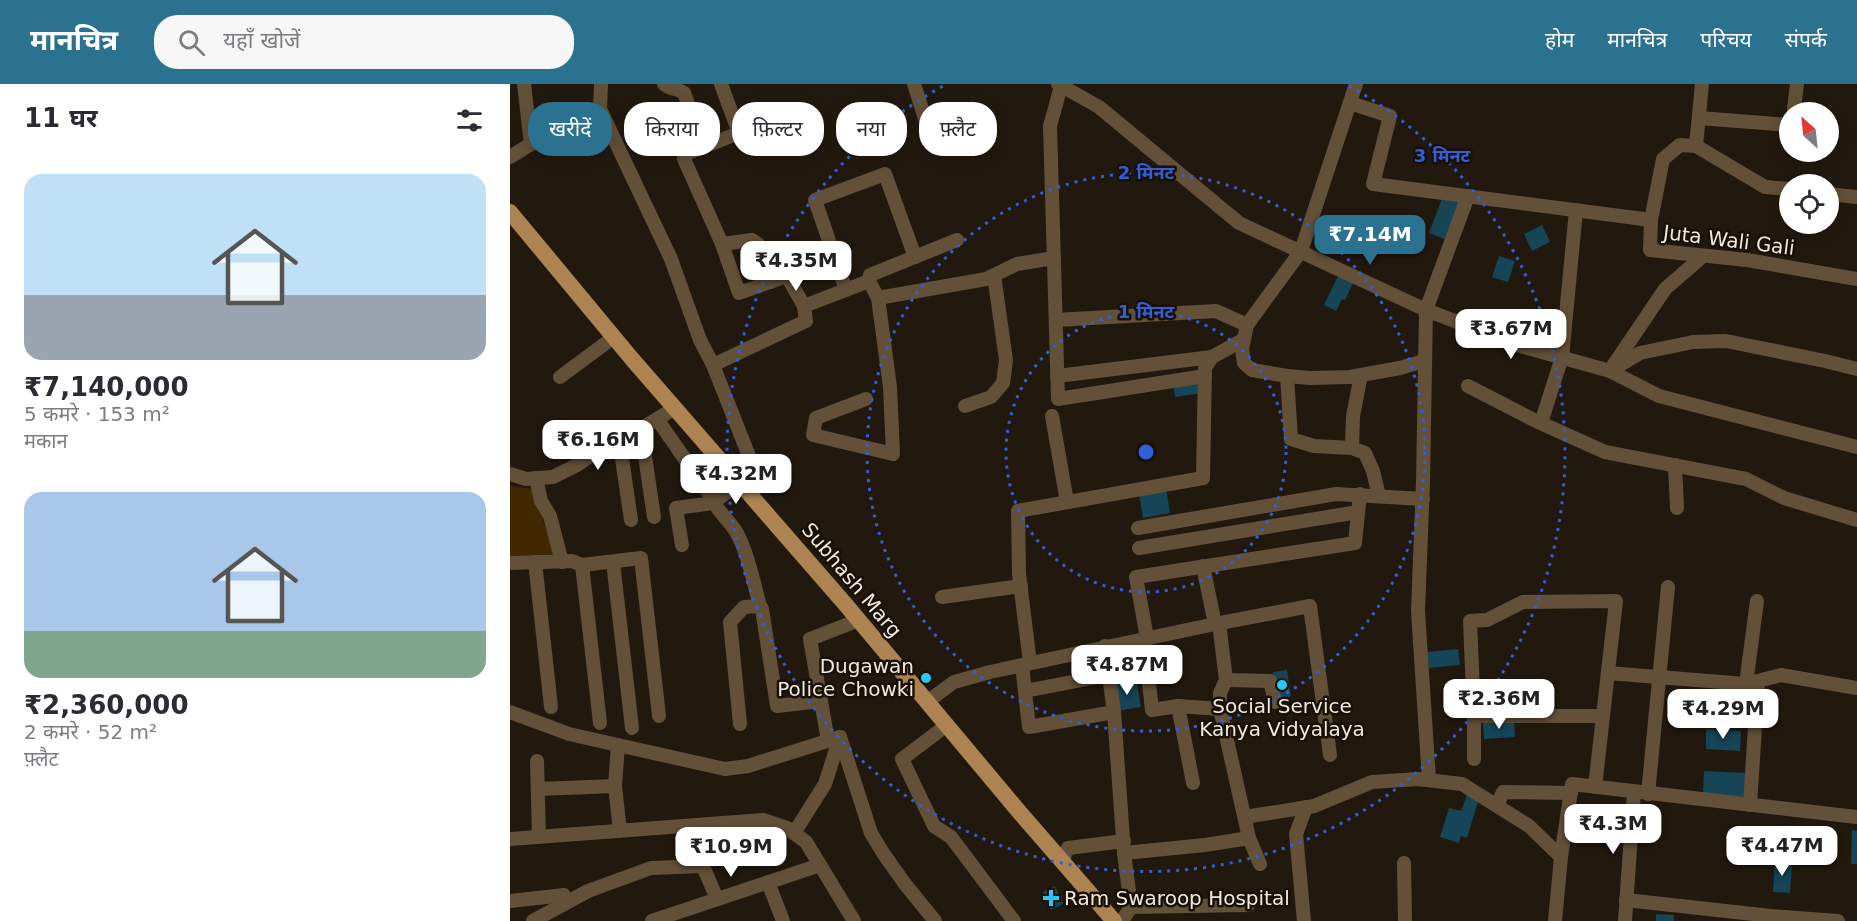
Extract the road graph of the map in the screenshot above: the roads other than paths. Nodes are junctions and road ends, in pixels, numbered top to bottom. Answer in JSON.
{"nodes":[{"id":1,"x":524,"y":84,"type":"edge"},
{"id":2,"x":601,"y":84,"type":"edge"},
{"id":3,"x":664,"y":84,"type":"edge"},
{"id":4,"x":721,"y":84,"type":"edge"},
{"id":5,"x":914,"y":84,"type":"edge"},
{"id":6,"x":1356,"y":84,"type":"edge"},
{"id":7,"x":1702,"y":84,"type":"edge"},
{"id":8,"x":1797,"y":84,"type":"edge"},
{"id":9,"x":1060,"y":85,"type":"edge"},
{"id":10,"x":600,"y":102,"type":"edge"},
{"id":11,"x":687,"y":102,"type":"edge"},
{"id":12,"x":920,"y":102,"type":"edge"},
{"id":13,"x":1795,"y":102,"type":"edge"},
{"id":14,"x":1350,"y":103,"type":"junction"},
{"id":15,"x":528,"y":118,"type":"edge"},
{"id":16,"x":1699,"y":118,"type":"junction"},
{"id":17,"x":1779,"y":124,"type":"edge"},
{"id":18,"x":612,"y":134,"type":"edge"},
{"id":19,"x":720,"y":140,"type":"edge"},
{"id":20,"x":528,"y":146,"type":"edge"},
{"id":21,"x":1696,"y":146,"type":"junction"},
{"id":22,"x":685,"y":156,"type":"edge"},
{"id":23,"x":510,"y":157,"type":"edge"},
{"id":24,"x":1779,"y":188,"type":"edge"},
{"id":25,"x":1839,"y":195,"type":"edge"},
{"id":26,"x":1468,"y":196,"type":"junction"},
{"id":27,"x":1857,"y":197,"type":"edge"},
{"id":28,"x":1576,"y":210,"type":"junction"},
{"id":29,"x":510,"y":212,"type":"edge"},
{"id":30,"x":1651,"y":220,"type":"junction"},
{"id":31,"x":957,"y":240,"type":"dead end"},
{"id":32,"x":722,"y":244,"type":"junction"},
{"id":33,"x":1301,"y":251,"type":"junction"},
{"id":34,"x":1703,"y":256,"type":"junction"},
{"id":35,"x":915,"y":257,"type":"junction"},
{"id":36,"x":1054,"y":258,"type":"junction"},
{"id":37,"x":994,"y":275,"type":"junction"},
{"id":38,"x":1857,"y":279,"type":"edge"},
{"id":39,"x":869,"y":281,"type":"junction"},
{"id":40,"x":770,"y":282,"type":"junction"},
{"id":41,"x":846,"y":290,"type":"junction"},
{"id":42,"x":878,"y":298,"type":"junction"},
{"id":43,"x":804,"y":306,"type":"junction"},
{"id":44,"x":1426,"y":310,"type":"junction"},
{"id":45,"x":1056,"y":320,"type":"junction"},
{"id":46,"x":1247,"y":325,"type":"junction"},
{"id":47,"x":614,"y":337,"type":"junction"},
{"id":48,"x":1244,"y":340,"type":"junction"},
{"id":49,"x":1212,"y":357,"type":"junction"},
{"id":50,"x":1562,"y":357,"type":"junction"},
{"id":51,"x":1424,"y":362,"type":"junction"},
{"id":52,"x":713,"y":365,"type":"junction"},
{"id":53,"x":1857,"y":369,"type":"edge"},
{"id":54,"x":1610,"y":370,"type":"junction"},
{"id":55,"x":1361,"y":375,"type":"junction"},
{"id":56,"x":1058,"y":376,"type":"junction"},
{"id":57,"x":1205,"y":376,"type":"junction"},
{"id":58,"x":1287,"y":376,"type":"junction"},
{"id":59,"x":560,"y":377,"type":"dead end"},
{"id":60,"x":1468,"y":386,"type":"dead end"},
{"id":61,"x":866,"y":399,"type":"dead end"},
{"id":62,"x":965,"y":406,"type":"dead end"},
{"id":63,"x":675,"y":408,"type":"junction"},
{"id":64,"x":1053,"y":416,"type":"dead end"},
{"id":65,"x":657,"y":419,"type":"junction"},
{"id":66,"x":1541,"y":423,"type":"junction"},
{"id":67,"x":641,"y":429,"type":"junction"},
{"id":68,"x":618,"y":438,"type":"junction"},
{"id":69,"x":1857,"y":447,"type":"edge"},
{"id":70,"x":1352,"y":448,"type":"junction"},
{"id":71,"x":1675,"y":465,"type":"junction"},
{"id":72,"x":510,"y":474,"type":"edge"},
{"id":73,"x":735,"y":476,"type":"junction"},
{"id":74,"x":536,"y":478,"type":"junction"},
{"id":75,"x":1360,"y":494,"type":"junction"},
{"id":76,"x":1379,"y":496,"type":"junction"},
{"id":77,"x":1423,"y":499,"type":"junction"},
{"id":78,"x":1067,"y":502,"type":"junction"},
{"id":79,"x":713,"y":503,"type":"junction"},
{"id":80,"x":1677,"y":508,"type":"dead end"},
{"id":81,"x":1358,"y":512,"type":"junction"},
{"id":82,"x":654,"y":517,"type":"dead end"},
{"id":83,"x":631,"y":520,"type":"dead end"},
{"id":84,"x":1857,"y":520,"type":"edge"},
{"id":85,"x":1138,"y":528,"type":"dead end"},
{"id":86,"x":682,"y":545,"type":"dead end"},
{"id":87,"x":1139,"y":548,"type":"dead end"},
{"id":88,"x":562,"y":561,"type":"junction"},
{"id":89,"x":535,"y":562,"type":"junction"},
{"id":90,"x":613,"y":562,"type":"junction"},
{"id":91,"x":510,"y":563,"type":"edge"},
{"id":92,"x":582,"y":565,"type":"junction"},
{"id":93,"x":1203,"y":566,"type":"junction"},
{"id":94,"x":1021,"y":586,"type":"junction"},
{"id":95,"x":1668,"y":587,"type":"dead end"},
{"id":96,"x":942,"y":597,"type":"dead end"},
{"id":97,"x":1757,"y":602,"type":"dead end"},
{"id":98,"x":760,"y":606,"type":"junction"},
{"id":99,"x":859,"y":620,"type":"junction"},
{"id":100,"x":1217,"y":623,"type":"junction"},
{"id":101,"x":1145,"y":638,"type":"junction"},
{"id":102,"x":1105,"y":646,"type":"junction"},
{"id":103,"x":1026,"y":664,"type":"junction"},
{"id":104,"x":1608,"y":673,"type":"junction"},
{"id":105,"x":1108,"y":675,"type":"junction"},
{"id":106,"x":1659,"y":677,"type":"junction"},
{"id":107,"x":1226,"y":680,"type":"junction"},
{"id":108,"x":1752,"y":683,"type":"junction"},
{"id":109,"x":1857,"y":688,"type":"edge"},
{"id":110,"x":1025,"y":691,"type":"junction"},
{"id":111,"x":821,"y":701,"type":"junction"},
{"id":112,"x":927,"y":702,"type":"junction"},
{"id":113,"x":1275,"y":702,"type":"dead end"},
{"id":114,"x":1178,"y":706,"type":"junction"},
{"id":115,"x":551,"y":707,"type":"dead end"},
{"id":116,"x":1220,"y":708,"type":"junction"},
{"id":117,"x":510,"y":712,"type":"edge"},
{"id":118,"x":1114,"y":712,"type":"junction"},
{"id":119,"x":659,"y":716,"type":"dead end"},
{"id":120,"x":1474,"y":716,"type":"junction"},
{"id":121,"x":1603,"y":716,"type":"junction"},
{"id":122,"x":600,"y":723,"type":"dead end"},
{"id":123,"x":740,"y":724,"type":"dead end"},
{"id":124,"x":947,"y":725,"type":"junction"},
{"id":125,"x":632,"y":728,"type":"dead end"},
{"id":126,"x":834,"y":739,"type":"junction"},
{"id":127,"x":618,"y":745,"type":"junction"},
{"id":128,"x":1330,"y":755,"type":"dead end"},
{"id":129,"x":1474,"y":759,"type":"dead end"},
{"id":130,"x":537,"y":761,"type":"dead end"},
{"id":131,"x":1429,"y":780,"type":"junction"},
{"id":132,"x":1193,"y":783,"type":"dead end"},
{"id":133,"x":615,"y":786,"type":"junction"},
{"id":134,"x":1594,"y":787,"type":"junction"},
{"id":135,"x":538,"y":789,"type":"junction"},
{"id":136,"x":1571,"y":793,"type":"junction"},
{"id":137,"x":1641,"y":793,"type":"junction"},
{"id":138,"x":1750,"y":805,"type":"junction"},
{"id":139,"x":1497,"y":806,"type":"junction"},
{"id":140,"x":1306,"y":807,"type":"junction"},
{"id":141,"x":1245,"y":817,"type":"junction"},
{"id":142,"x":1857,"y":817,"type":"edge"},
{"id":143,"x":620,"y":831,"type":"junction"},
{"id":144,"x":794,"y":833,"type":"junction"},
{"id":145,"x":539,"y":837,"type":"junction"},
{"id":146,"x":1250,"y":838,"type":"junction"},
{"id":147,"x":510,"y":839,"type":"edge"},
{"id":148,"x":1124,"y":847,"type":"junction"},
{"id":149,"x":1561,"y":857,"type":"junction"},
{"id":150,"x":1062,"y":861,"type":"junction"},
{"id":151,"x":1404,"y":863,"type":"dead end"},
{"id":152,"x":1260,"y":864,"type":"dead end"},
{"id":153,"x":820,"y":865,"type":"junction"},
{"id":154,"x":768,"y":882,"type":"junction"},
{"id":155,"x":717,"y":899,"type":"junction"},
{"id":156,"x":1626,"y":900,"type":"junction"},
{"id":157,"x":510,"y":901,"type":"edge"},
{"id":158,"x":566,"y":903,"type":"junction"},
{"id":159,"x":1248,"y":905,"type":"dead end"},
{"id":160,"x":1131,"y":908,"type":"junction"},
{"id":161,"x":1771,"y":919,"type":"edge"},
{"id":162,"x":533,"y":921,"type":"edge"},
{"id":163,"x":652,"y":921,"type":"edge"},
{"id":164,"x":783,"y":921,"type":"edge"},
{"id":165,"x":854,"y":921,"type":"edge"},
{"id":166,"x":935,"y":921,"type":"edge"},
{"id":167,"x":1014,"y":921,"type":"edge"},
{"id":168,"x":1114,"y":921,"type":"edge"},
{"id":169,"x":1122,"y":921,"type":"edge"},
{"id":170,"x":1304,"y":921,"type":"edge"},
{"id":171,"x":1406,"y":921,"type":"edge"},
{"id":172,"x":1555,"y":921,"type":"edge"},
{"id":173,"x":1624,"y":921,"type":"edge"},
{"id":174,"x":1838,"y":921,"type":"edge"}],
"edges":[{"from":1,"to":15,"type":"street"},
{"from":2,"to":10,"type":"street"},
{"from":3,"to":11,"type":"street"},
{"from":4,"to":19,"type":"street"},
{"from":5,"to":12,"type":"street"},
{"from":6,"to":14,"type":"street"},
{"from":7,"to":16,"type":"street"},
{"from":8,"to":13,"type":"street"},
{"from":9,"to":33,"type":"street"},
{"from":9,"to":36,"type":"street"},
{"from":14,"to":26,"type":"street"},
{"from":14,"to":33,"type":"street"},
{"from":16,"to":17,"type":"street"},
{"from":16,"to":21,"type":"street"},
{"from":18,"to":52,"type":"street"},
{"from":20,"to":23,"type":"street"},
{"from":21,"to":24,"type":"street"},
{"from":21,"to":30,"type":"street","name":"Juta Wali Gali"},
{"from":22,"to":32,"type":"street"},
{"from":25,"to":27,"type":"street"},
{"from":26,"to":28,"type":"street"},
{"from":26,"to":44,"type":"street"},
{"from":28,"to":30,"type":"street"},
{"from":28,"to":50,"type":"street"},
{"from":29,"to":47,"type":"main road","name":"Subhash Marg"},
{"from":30,"to":34,"type":"street","name":"Juta Wali Gali"},
{"from":31,"to":35,"type":"street"},
{"from":32,"to":40,"type":"street"},
{"from":32,"to":40,"type":"street"},
{"from":33,"to":44,"type":"street"},
{"from":33,"to":46,"type":"street"},
{"from":34,"to":38,"type":"street","name":"Juta Wali Gali"},
{"from":34,"to":54,"type":"street"},
{"from":35,"to":39,"type":"street"},
{"from":35,"to":41,"type":"street"},
{"from":36,"to":37,"type":"street"},
{"from":36,"to":45,"type":"street"},
{"from":37,"to":42,"type":"street"},
{"from":37,"to":62,"type":"street"},
{"from":39,"to":41,"type":"street"},
{"from":39,"to":42,"type":"street"},
{"from":40,"to":43,"type":"street"},
{"from":41,"to":43,"type":"street"},
{"from":42,"to":61,"type":"street"},
{"from":43,"to":52,"type":"street"},
{"from":44,"to":50,"type":"street"},
{"from":44,"to":51,"type":"street"},
{"from":45,"to":46,"type":"street"},
{"from":45,"to":56,"type":"street"},
{"from":46,"to":48,"type":"street"},
{"from":47,"to":59,"type":"street"},
{"from":47,"to":63,"type":"main road","name":"Subhash Marg"},
{"from":48,"to":49,"type":"street"},
{"from":48,"to":58,"type":"street"},
{"from":49,"to":56,"type":"street"},
{"from":49,"to":57,"type":"street"},
{"from":50,"to":54,"type":"street"},
{"from":50,"to":66,"type":"street"},
{"from":51,"to":55,"type":"street"},
{"from":51,"to":77,"type":"street"},
{"from":52,"to":73,"type":"street"},
{"from":53,"to":54,"type":"street"},
{"from":54,"to":69,"type":"street"},
{"from":55,"to":58,"type":"street"},
{"from":55,"to":70,"type":"street"},
{"from":56,"to":57,"type":"street"},
{"from":57,"to":78,"type":"street"},
{"from":58,"to":70,"type":"street"},
{"from":60,"to":66,"type":"street"},
{"from":63,"to":65,"type":"street"},
{"from":63,"to":73,"type":"main road","name":"Subhash Marg"},
{"from":64,"to":78,"type":"street"},
{"from":65,"to":67,"type":"street"},
{"from":65,"to":79,"type":"street"},
{"from":66,"to":71,"type":"street"},
{"from":67,"to":68,"type":"street"},
{"from":67,"to":82,"type":"street"},
{"from":68,"to":74,"type":"street"},
{"from":68,"to":83,"type":"street"},
{"from":70,"to":76,"type":"street"},
{"from":71,"to":80,"type":"street"},
{"from":71,"to":84,"type":"street"},
{"from":72,"to":74,"type":"street"},
{"from":73,"to":79,"type":"street"},
{"from":73,"to":99,"type":"main road","name":"Subhash Marg"},
{"from":74,"to":88,"type":"street"},
{"from":75,"to":76,"type":"street"},
{"from":75,"to":81,"type":"street"},
{"from":75,"to":85,"type":"street"},
{"from":76,"to":77,"type":"street"},
{"from":77,"to":131,"type":"street"},
{"from":78,"to":94,"type":"street"},
{"from":79,"to":86,"type":"street"},
{"from":79,"to":98,"type":"street"},
{"from":81,"to":87,"type":"street"},
{"from":81,"to":93,"type":"street"},
{"from":88,"to":89,"type":"street"},
{"from":88,"to":92,"type":"street"},
{"from":89,"to":91,"type":"street"},
{"from":89,"to":115,"type":"street"},
{"from":90,"to":92,"type":"street"},
{"from":90,"to":119,"type":"street"},
{"from":90,"to":125,"type":"street"},
{"from":92,"to":122,"type":"street"},
{"from":93,"to":100,"type":"street"},
{"from":93,"to":101,"type":"street"},
{"from":94,"to":96,"type":"street"},
{"from":94,"to":103,"type":"street"},
{"from":95,"to":106,"type":"street"},
{"from":97,"to":108,"type":"street"},
{"from":98,"to":111,"type":"street"},
{"from":98,"to":123,"type":"street"},
{"from":99,"to":111,"type":"street"},
{"from":99,"to":112,"type":"main road","name":"Subhash Marg"},
{"from":100,"to":101,"type":"street"},
{"from":100,"to":107,"type":"street"},
{"from":100,"to":128,"type":"street"},
{"from":101,"to":102,"type":"street"},
{"from":101,"to":114,"type":"street"},
{"from":102,"to":103,"type":"street"},
{"from":102,"to":105,"type":"street"},
{"from":103,"to":110,"type":"street"},
{"from":103,"to":112,"type":"street"},
{"from":104,"to":106,"type":"street"},
{"from":104,"to":120,"type":"street"},
{"from":104,"to":121,"type":"street"},
{"from":105,"to":110,"type":"street"},
{"from":105,"to":118,"type":"street"},
{"from":106,"to":108,"type":"street"},
{"from":106,"to":137,"type":"street"},
{"from":107,"to":113,"type":"street"},
{"from":107,"to":116,"type":"street"},
{"from":108,"to":109,"type":"street"},
{"from":108,"to":138,"type":"street"},
{"from":110,"to":118,"type":"street"},
{"from":111,"to":126,"type":"street"},
{"from":112,"to":124,"type":"main road","name":"Subhash Marg"},
{"from":114,"to":116,"type":"street"},
{"from":114,"to":132,"type":"street"},
{"from":116,"to":141,"type":"street"},
{"from":117,"to":127,"type":"street"},
{"from":118,"to":148,"type":"street"},
{"from":120,"to":121,"type":"street"},
{"from":120,"to":129,"type":"street"},
{"from":121,"to":134,"type":"street"},
{"from":124,"to":150,"type":"main road","name":"Subhash Marg"},
{"from":124,"to":167,"type":"street"},
{"from":126,"to":127,"type":"street"},
{"from":126,"to":144,"type":"street"},
{"from":126,"to":166,"type":"street"},
{"from":127,"to":133,"type":"street"},
{"from":130,"to":135,"type":"street"},
{"from":131,"to":139,"type":"street"},
{"from":131,"to":140,"type":"street"},
{"from":133,"to":135,"type":"street"},
{"from":133,"to":143,"type":"street"},
{"from":134,"to":136,"type":"street"},
{"from":134,"to":137,"type":"street"},
{"from":135,"to":145,"type":"street"},
{"from":136,"to":139,"type":"street"},
{"from":136,"to":149,"type":"street"},
{"from":137,"to":138,"type":"street"},
{"from":137,"to":156,"type":"street"},
{"from":138,"to":142,"type":"street"},
{"from":139,"to":149,"type":"street"},
{"from":140,"to":141,"type":"street"},
{"from":140,"to":170,"type":"street"},
{"from":141,"to":146,"type":"street"},
{"from":143,"to":144,"type":"street"},
{"from":143,"to":145,"type":"street"},
{"from":144,"to":153,"type":"street"},
{"from":145,"to":147,"type":"street"},
{"from":146,"to":148,"type":"street"},
{"from":146,"to":152,"type":"street"},
{"from":148,"to":150,"type":"street"},
{"from":148,"to":160,"type":"street"},
{"from":149,"to":172,"type":"street"},
{"from":150,"to":168,"type":"main road","name":"Subhash Marg"},
{"from":151,"to":171,"type":"street"},
{"from":153,"to":154,"type":"street"},
{"from":153,"to":165,"type":"street"},
{"from":154,"to":155,"type":"street"},
{"from":154,"to":164,"type":"street"},
{"from":155,"to":158,"type":"street"},
{"from":155,"to":163,"type":"street"},
{"from":156,"to":161,"type":"street"},
{"from":156,"to":173,"type":"street"},
{"from":157,"to":158,"type":"street"},
{"from":158,"to":162,"type":"street"},
{"from":159,"to":160,"type":"street"},
{"from":160,"to":169,"type":"street"},
{"from":161,"to":174,"type":"street"}]}
